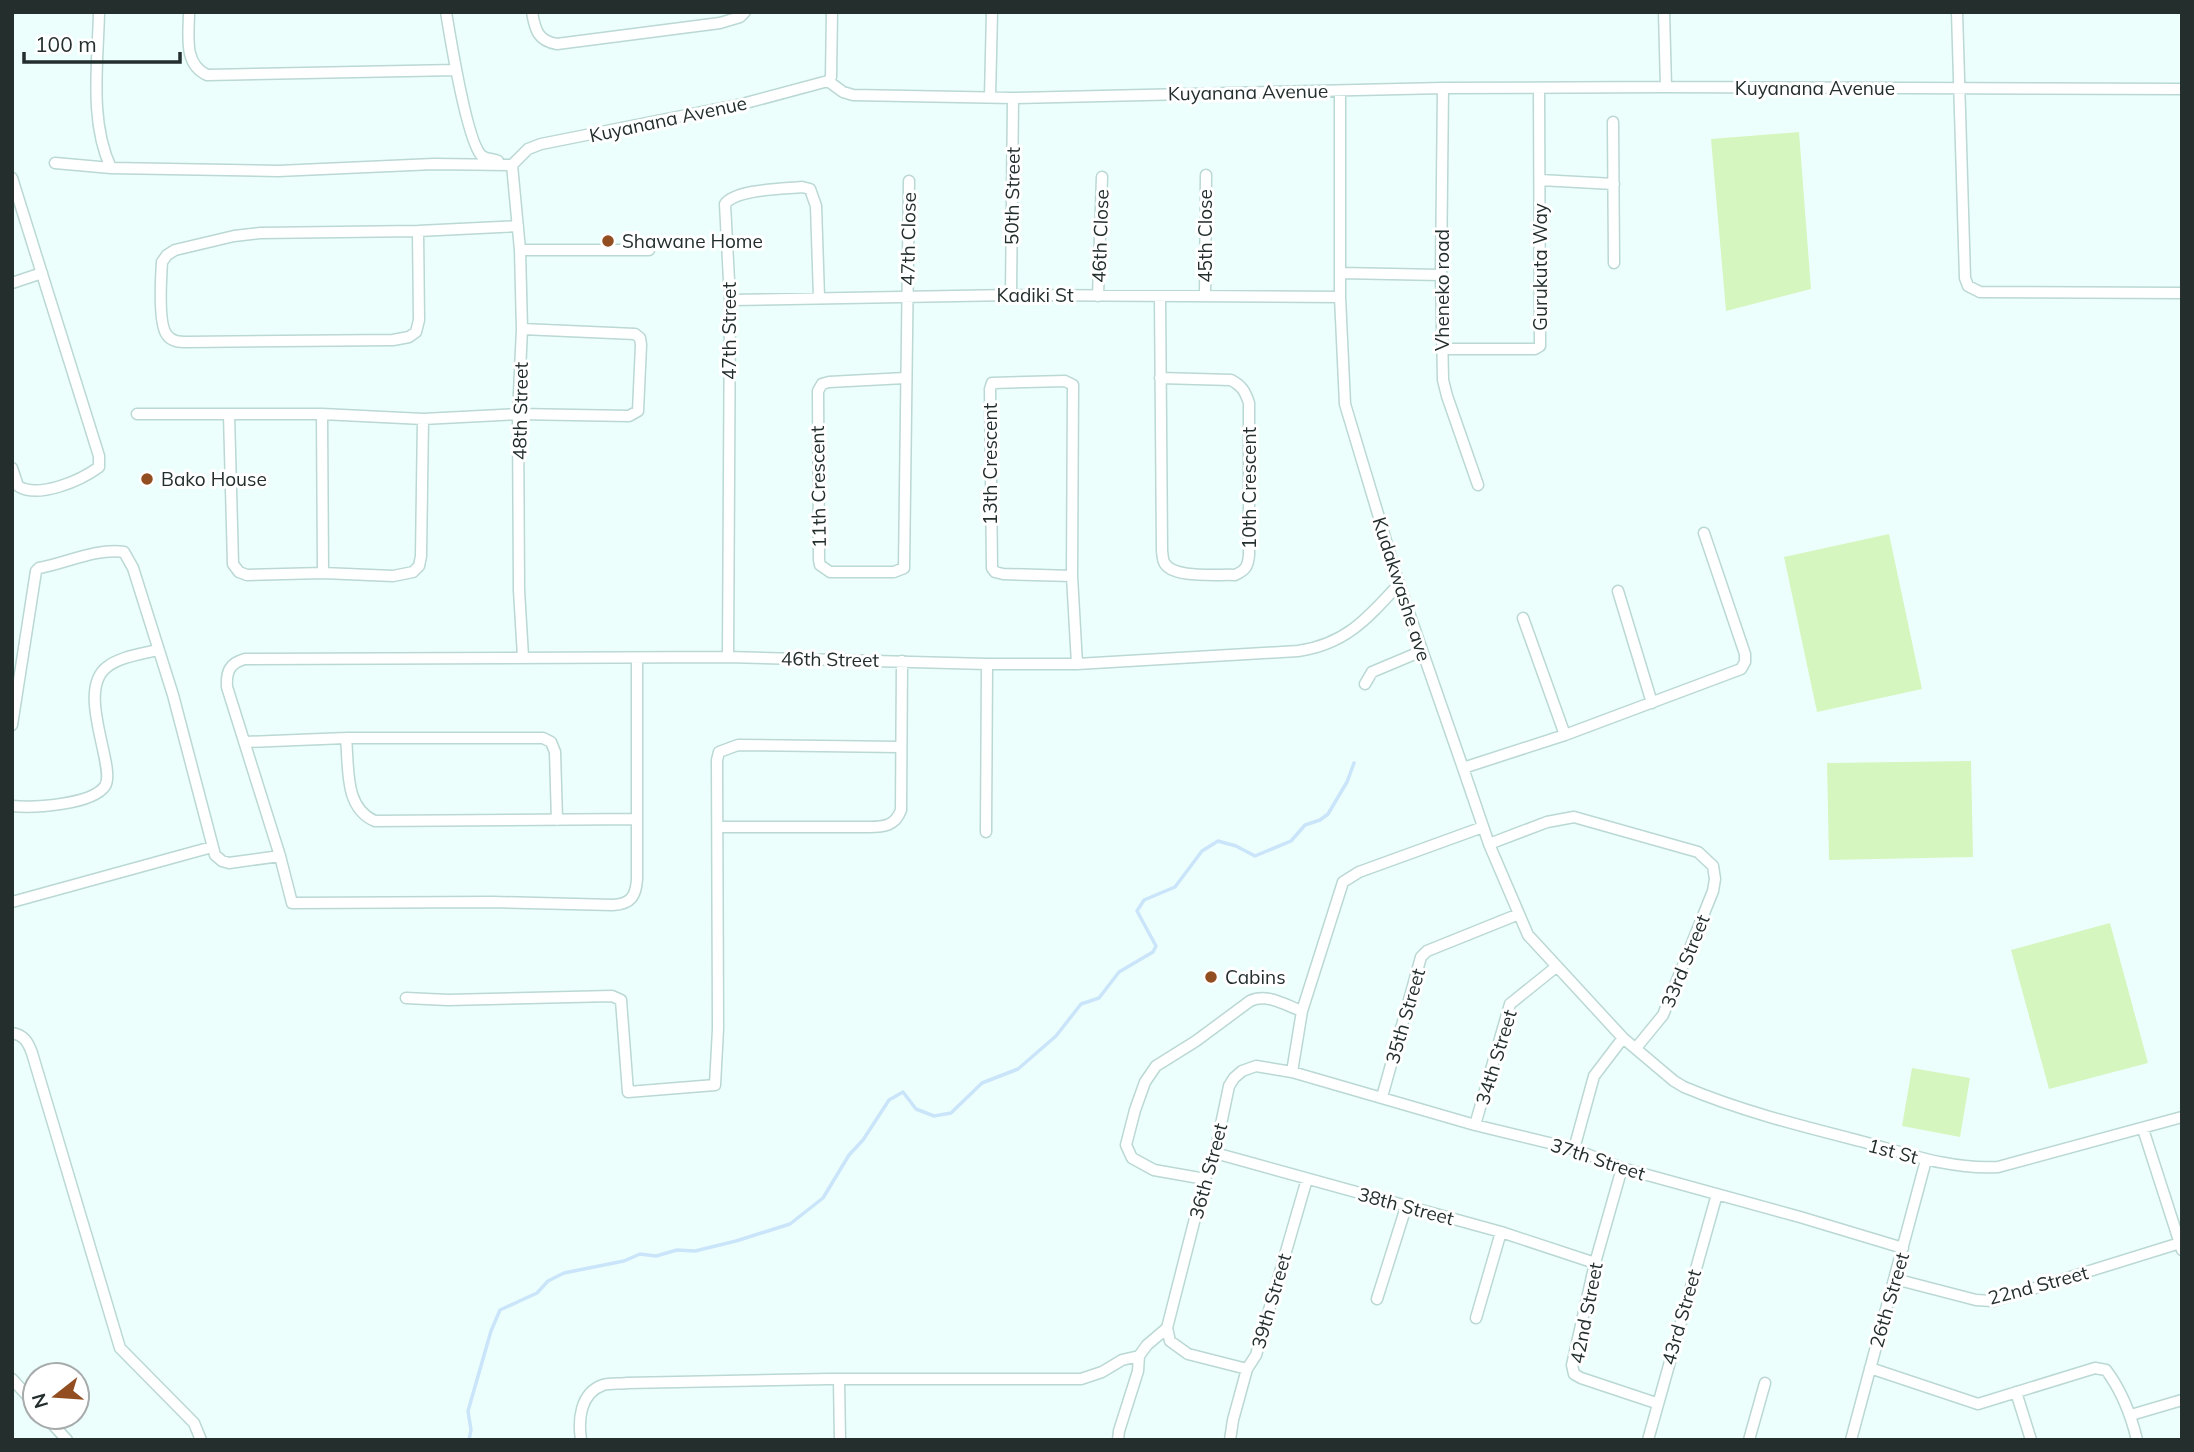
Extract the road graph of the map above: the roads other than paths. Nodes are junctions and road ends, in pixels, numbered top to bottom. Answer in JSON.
{"nodes":[{"id":1,"x":99,"y":12,"type":"edge"},
{"id":2,"x":189,"y":12,"type":"edge"},
{"id":3,"x":446,"y":12,"type":"edge"},
{"id":4,"x":532,"y":12,"type":"edge"},
{"id":5,"x":745,"y":12,"type":"edge"},
{"id":6,"x":832,"y":12,"type":"edge"},
{"id":7,"x":992,"y":12,"type":"edge"},
{"id":8,"x":1664,"y":12,"type":"edge"},
{"id":9,"x":1957,"y":12,"type":"edge"},
{"id":10,"x":456,"y":71,"type":"junction"},
{"id":11,"x":828,"y":81,"type":"junction"},
{"id":12,"x":1666,"y":87,"type":"junction"},
{"id":13,"x":1443,"y":88,"type":"junction"},
{"id":14,"x":1959,"y":88,"type":"junction"},
{"id":15,"x":1539,"y":89,"type":"junction"},
{"id":16,"x":2182,"y":89,"type":"edge"},
{"id":17,"x":1340,"y":90,"type":"junction"},
{"id":18,"x":990,"y":97,"type":"junction"},
{"id":19,"x":1013,"y":98,"type":"junction"},
{"id":20,"x":1614,"y":122,"type":"dead end"},
{"id":21,"x":55,"y":163,"type":"dead end"},
{"id":22,"x":512,"y":165,"type":"junction"},
{"id":23,"x":111,"y":168,"type":"junction"},
{"id":24,"x":1206,"y":176,"type":"dead end"},
{"id":25,"x":1102,"y":177,"type":"dead end"},
{"id":26,"x":12,"y":178,"type":"edge"},
{"id":27,"x":1539,"y":180,"type":"junction"},
{"id":28,"x":909,"y":181,"type":"dead end"},
{"id":29,"x":1614,"y":184,"type":"junction"},
{"id":30,"x":518,"y":226,"type":"junction"},
{"id":31,"x":418,"y":231,"type":"junction"},
{"id":32,"x":520,"y":250,"type":"junction"},
{"id":33,"x":649,"y":250,"type":"dead end"},
{"id":34,"x":1614,"y":263,"type":"dead end"},
{"id":35,"x":42,"y":273,"type":"junction"},
{"id":36,"x":1340,"y":273,"type":"junction"},
{"id":37,"x":1441,"y":275,"type":"junction"},
{"id":38,"x":12,"y":283,"type":"edge"},
{"id":39,"x":2182,"y":293,"type":"edge"},
{"id":40,"x":1011,"y":295,"type":"junction"},
{"id":41,"x":1098,"y":296,"type":"junction"},
{"id":42,"x":1205,"y":296,"type":"junction"},
{"id":43,"x":819,"y":297,"type":"junction"},
{"id":44,"x":907,"y":297,"type":"junction"},
{"id":45,"x":1160,"y":297,"type":"junction"},
{"id":46,"x":1340,"y":298,"type":"junction"},
{"id":47,"x":730,"y":300,"type":"junction"},
{"id":48,"x":522,"y":329,"type":"junction"},
{"id":49,"x":1441,"y":349,"type":"junction"},
{"id":50,"x":905,"y":378,"type":"junction"},
{"id":51,"x":1160,"y":378,"type":"junction"},
{"id":52,"x":137,"y":414,"type":"dead end"},
{"id":53,"x":229,"y":414,"type":"junction"},
{"id":54,"x":322,"y":414,"type":"junction"},
{"id":55,"x":518,"y":414,"type":"junction"},
{"id":56,"x":423,"y":419,"type":"junction"},
{"id":57,"x":12,"y":468,"type":"edge"},
{"id":58,"x":1478,"y":485,"type":"dead end"},
{"id":59,"x":1704,"y":533,"type":"dead end"},
{"id":60,"x":323,"y":573,"type":"junction"},
{"id":61,"x":1072,"y":576,"type":"junction"},
{"id":62,"x":1399,"y":584,"type":"junction"},
{"id":63,"x":1618,"y":591,"type":"dead end"},
{"id":64,"x":1523,"y":618,"type":"dead end"},
{"id":65,"x":158,"y":650,"type":"junction"},
{"id":66,"x":1422,"y":651,"type":"junction"},
{"id":67,"x":523,"y":657,"type":"junction"},
{"id":68,"x":728,"y":657,"type":"junction"},
{"id":69,"x":637,"y":659,"type":"junction"},
{"id":70,"x":902,"y":661,"type":"junction"},
{"id":71,"x":16,"y":662,"type":"edge"},
{"id":72,"x":987,"y":664,"type":"junction"},
{"id":73,"x":1077,"y":664,"type":"junction"},
{"id":74,"x":1365,"y":684,"type":"dead end"},
{"id":75,"x":1653,"y":703,"type":"junction"},
{"id":76,"x":12,"y":725,"type":"edge"},
{"id":77,"x":1564,"y":735,"type":"junction"},
{"id":78,"x":346,"y":738,"type":"junction"},
{"id":79,"x":245,"y":742,"type":"junction"},
{"id":80,"x":900,"y":747,"type":"junction"},
{"id":81,"x":1463,"y":768,"type":"junction"},
{"id":82,"x":12,"y":806,"type":"edge"},
{"id":83,"x":637,"y":819,"type":"junction"},
{"id":84,"x":557,"y":820,"type":"junction"},
{"id":85,"x":718,"y":827,"type":"junction"},
{"id":86,"x":1483,"y":827,"type":"junction"},
{"id":87,"x":986,"y":832,"type":"dead end"},
{"id":88,"x":1489,"y":844,"type":"junction"},
{"id":89,"x":212,"y":847,"type":"junction"},
{"id":90,"x":280,"y":856,"type":"junction"},
{"id":91,"x":12,"y":902,"type":"edge"},
{"id":92,"x":1518,"y":914,"type":"junction"},
{"id":93,"x":1556,"y":967,"type":"junction"},
{"id":94,"x":406,"y":998,"type":"dead end"},
{"id":95,"x":1302,"y":1011,"type":"junction"},
{"id":96,"x":12,"y":1033,"type":"edge"},
{"id":97,"x":1623,"y":1038,"type":"junction"},
{"id":98,"x":1636,"y":1048,"type":"junction"},
{"id":99,"x":1292,"y":1072,"type":"junction"},
{"id":100,"x":1382,"y":1097,"type":"junction"},
{"id":101,"x":2182,"y":1117,"type":"edge"},
{"id":102,"x":1475,"y":1125,"type":"junction"},
{"id":103,"x":2143,"y":1129,"type":"junction"},
{"id":104,"x":1574,"y":1149,"type":"junction"},
{"id":105,"x":1215,"y":1153,"type":"junction"},
{"id":106,"x":1926,"y":1160,"type":"junction"},
{"id":107,"x":1622,"y":1168,"type":"junction"},
{"id":108,"x":1205,"y":1179,"type":"junction"},
{"id":109,"x":1307,"y":1179,"type":"junction"},
{"id":110,"x":1717,"y":1194,"type":"junction"},
{"id":111,"x":1406,"y":1207,"type":"junction"},
{"id":112,"x":1501,"y":1232,"type":"junction"},
{"id":113,"x":2181,"y":1247,"type":"edge"},
{"id":114,"x":1903,"y":1248,"type":"junction"},
{"id":115,"x":1595,"y":1263,"type":"junction"},
{"id":116,"x":1895,"y":1279,"type":"junction"},
{"id":117,"x":1377,"y":1299,"type":"dead end"},
{"id":118,"x":1476,"y":1318,"type":"dead end"},
{"id":119,"x":1167,"y":1328,"type":"junction"},
{"id":120,"x":1139,"y":1356,"type":"junction"},
{"id":121,"x":1870,"y":1368,"type":"junction"},
{"id":122,"x":1247,"y":1369,"type":"junction"},
{"id":123,"x":839,"y":1380,"type":"junction"},
{"id":124,"x":1765,"y":1383,"type":"dead end"},
{"id":125,"x":2017,"y":1392,"type":"junction"},
{"id":126,"x":2182,"y":1401,"type":"edge"},
{"id":127,"x":1656,"y":1403,"type":"junction"},
{"id":128,"x":2131,"y":1415,"type":"junction"},
{"id":129,"x":201,"y":1440,"type":"edge"},
{"id":130,"x":581,"y":1440,"type":"edge"},
{"id":131,"x":840,"y":1440,"type":"edge"},
{"id":132,"x":1118,"y":1440,"type":"edge"},
{"id":133,"x":1230,"y":1440,"type":"edge"},
{"id":134,"x":1648,"y":1440,"type":"edge"},
{"id":135,"x":1749,"y":1440,"type":"edge"},
{"id":136,"x":1851,"y":1440,"type":"edge"},
{"id":137,"x":2031,"y":1440,"type":"edge"},
{"id":138,"x":2137,"y":1440,"type":"edge"}],
"edges":[{"from":1,"to":23,"type":"street"},
{"from":2,"to":10,"type":"street"},
{"from":3,"to":10,"type":"street"},
{"from":4,"to":5,"type":"street"},
{"from":6,"to":11,"type":"street"},
{"from":7,"to":18,"type":"street"},
{"from":8,"to":12,"type":"street"},
{"from":9,"to":14,"type":"street"},
{"from":10,"to":22,"type":"street"},
{"from":11,"to":18,"type":"street","name":"Kuyanana Avenue"},
{"from":11,"to":22,"type":"street","name":"Kuyanana Avenue"},
{"from":12,"to":14,"type":"street","name":"Kuyanana Avenue"},
{"from":12,"to":15,"type":"street","name":"Kuyanana Avenue"},
{"from":13,"to":15,"type":"street","name":"Kuyanana Avenue"},
{"from":13,"to":17,"type":"street","name":"Kuyanana Avenue"},
{"from":13,"to":37,"type":"street","name":"Vheneko road"},
{"from":14,"to":16,"type":"street","name":"Kuyanana Avenue"},
{"from":14,"to":39,"type":"street"},
{"from":15,"to":27,"type":"street","name":"Gurukuta Way"},
{"from":17,"to":19,"type":"street","name":"Kuyanana Avenue"},
{"from":17,"to":36,"type":"street","name":"Kudakwashe ave"},
{"from":18,"to":19,"type":"street","name":"Kuyanana Avenue"},
{"from":19,"to":40,"type":"street","name":"50th Street"},
{"from":20,"to":29,"type":"street"},
{"from":21,"to":23,"type":"street"},
{"from":22,"to":23,"type":"street"},
{"from":22,"to":30,"type":"street","name":"48th Street"},
{"from":24,"to":42,"type":"street","name":"45th Close"},
{"from":25,"to":41,"type":"street","name":"46th Close"},
{"from":26,"to":35,"type":"street"},
{"from":27,"to":29,"type":"street"},
{"from":27,"to":49,"type":"street","name":"Gurukuta Way"},
{"from":28,"to":44,"type":"street","name":"47th Close"},
{"from":29,"to":34,"type":"street"},
{"from":30,"to":31,"type":"street"},
{"from":30,"to":32,"type":"street","name":"48th Street"},
{"from":31,"to":31,"type":"street"},
{"from":32,"to":33,"type":"street"},
{"from":32,"to":48,"type":"street","name":"48th Street"},
{"from":35,"to":38,"type":"street"},
{"from":35,"to":57,"type":"street"},
{"from":36,"to":37,"type":"street"},
{"from":36,"to":46,"type":"street","name":"Kudakwashe ave"},
{"from":37,"to":49,"type":"street","name":"Vheneko road"},
{"from":40,"to":41,"type":"street","name":"Kadiki St"},
{"from":40,"to":44,"type":"street","name":"Kadiki St"},
{"from":41,"to":45,"type":"street","name":"Kadiki St"},
{"from":42,"to":45,"type":"street","name":"Kadiki St"},
{"from":42,"to":46,"type":"street","name":"Kadiki St"},
{"from":43,"to":44,"type":"street","name":"Kadiki St"},
{"from":43,"to":47,"type":"street","name":"Kadiki St"},
{"from":43,"to":47,"type":"street","name":"47th Street"},
{"from":44,"to":50,"type":"street","name":"11th Crescent"},
{"from":45,"to":51,"type":"street","name":"10th Crescent"},
{"from":46,"to":62,"type":"street","name":"Kudakwashe ave"},
{"from":47,"to":68,"type":"street","name":"47th Street"},
{"from":48,"to":55,"type":"street","name":"48th Street"},
{"from":48,"to":55,"type":"street"},
{"from":49,"to":58,"type":"street","name":"Vheneko road"},
{"from":50,"to":50,"type":"street","name":"11th Crescent"},
{"from":51,"to":51,"type":"street","name":"10th Crescent"},
{"from":52,"to":53,"type":"street"},
{"from":53,"to":54,"type":"street"},
{"from":53,"to":60,"type":"street"},
{"from":54,"to":56,"type":"street"},
{"from":54,"to":60,"type":"street"},
{"from":55,"to":56,"type":"street"},
{"from":55,"to":67,"type":"street","name":"48th Street"},
{"from":56,"to":60,"type":"street"},
{"from":59,"to":75,"type":"street"},
{"from":61,"to":61,"type":"street","name":"13th Crescent"},
{"from":61,"to":73,"type":"street","name":"13th Crescent"},
{"from":62,"to":66,"type":"street","name":"Kudakwashe ave"},
{"from":62,"to":73,"type":"street","name":"46th Street"},
{"from":63,"to":75,"type":"street"},
{"from":64,"to":77,"type":"street"},
{"from":65,"to":71,"type":"street"},
{"from":65,"to":82,"type":"street"},
{"from":65,"to":89,"type":"street"},
{"from":66,"to":74,"type":"street"},
{"from":66,"to":81,"type":"street","name":"Kudakwashe ave"},
{"from":67,"to":69,"type":"street","name":"46th Street"},
{"from":67,"to":79,"type":"street","name":"46th Street"},
{"from":68,"to":69,"type":"street","name":"46th Street"},
{"from":68,"to":70,"type":"street","name":"46th Street"},
{"from":69,"to":83,"type":"street"},
{"from":70,"to":72,"type":"street","name":"46th Street"},
{"from":70,"to":80,"type":"street"},
{"from":71,"to":76,"type":"street"},
{"from":72,"to":73,"type":"street","name":"46th Street"},
{"from":72,"to":87,"type":"street"},
{"from":75,"to":77,"type":"street"},
{"from":77,"to":81,"type":"street"},
{"from":78,"to":79,"type":"street"},
{"from":78,"to":84,"type":"street"},
{"from":78,"to":84,"type":"street"},
{"from":79,"to":90,"type":"street"},
{"from":80,"to":85,"type":"street"},
{"from":80,"to":85,"type":"street"},
{"from":81,"to":86,"type":"street","name":"Kudakwashe ave"},
{"from":83,"to":84,"type":"street"},
{"from":83,"to":90,"type":"street"},
{"from":85,"to":94,"type":"street"},
{"from":86,"to":88,"type":"street","name":"Kudakwashe ave"},
{"from":86,"to":95,"type":"street"},
{"from":88,"to":92,"type":"street","name":"Kudakwashe ave"},
{"from":88,"to":98,"type":"street","name":"33rd Street"},
{"from":89,"to":90,"type":"street"},
{"from":89,"to":91,"type":"street"},
{"from":92,"to":93,"type":"street","name":"Kudakwashe ave"},
{"from":92,"to":100,"type":"street","name":"35th Street"},
{"from":93,"to":97,"type":"street","name":"Kudakwashe ave"},
{"from":93,"to":102,"type":"street","name":"34th Street"},
{"from":95,"to":99,"type":"street"},
{"from":95,"to":108,"type":"street"},
{"from":96,"to":129,"type":"street"},
{"from":97,"to":98,"type":"street","name":"1st St"},
{"from":97,"to":104,"type":"street"},
{"from":98,"to":106,"type":"street","name":"1st St"},
{"from":99,"to":100,"type":"street","name":"37th Street"},
{"from":99,"to":105,"type":"street","name":"36th Street"},
{"from":100,"to":102,"type":"street","name":"37th Street"},
{"from":101,"to":103,"type":"street","name":"1st St"},
{"from":102,"to":104,"type":"street","name":"37th Street"},
{"from":103,"to":106,"type":"street","name":"1st St"},
{"from":103,"to":113,"type":"street"},
{"from":104,"to":107,"type":"street","name":"37th Street"},
{"from":105,"to":108,"type":"street","name":"36th Street"},
{"from":105,"to":109,"type":"street","name":"38th Street"},
{"from":106,"to":114,"type":"street","name":"26th Street"},
{"from":107,"to":110,"type":"street","name":"37th Street"},
{"from":107,"to":115,"type":"street","name":"42nd Street"},
{"from":108,"to":119,"type":"street","name":"36th Street"},
{"from":109,"to":111,"type":"street","name":"38th Street"},
{"from":109,"to":122,"type":"street","name":"39th Street"},
{"from":110,"to":114,"type":"street","name":"37th Street"},
{"from":110,"to":127,"type":"street","name":"43rd Street"},
{"from":111,"to":112,"type":"street","name":"38th Street"},
{"from":111,"to":117,"type":"street"},
{"from":112,"to":115,"type":"street","name":"38th Street"},
{"from":112,"to":118,"type":"street"},
{"from":113,"to":116,"type":"street","name":"22nd Street"},
{"from":114,"to":116,"type":"street","name":"26th Street"},
{"from":115,"to":127,"type":"street","name":"42nd Street"},
{"from":116,"to":121,"type":"street","name":"26th Street"},
{"from":119,"to":120,"type":"street"},
{"from":119,"to":122,"type":"street","name":"39th Street"},
{"from":120,"to":123,"type":"street"},
{"from":120,"to":132,"type":"street"},
{"from":121,"to":125,"type":"street"},
{"from":121,"to":136,"type":"street","name":"26th Street"},
{"from":122,"to":133,"type":"street"},
{"from":123,"to":130,"type":"street"},
{"from":123,"to":131,"type":"street"},
{"from":124,"to":135,"type":"street"},
{"from":125,"to":128,"type":"street"},
{"from":125,"to":137,"type":"street"},
{"from":126,"to":128,"type":"street"},
{"from":127,"to":134,"type":"street","name":"43rd Street"},
{"from":128,"to":138,"type":"street"}]}
